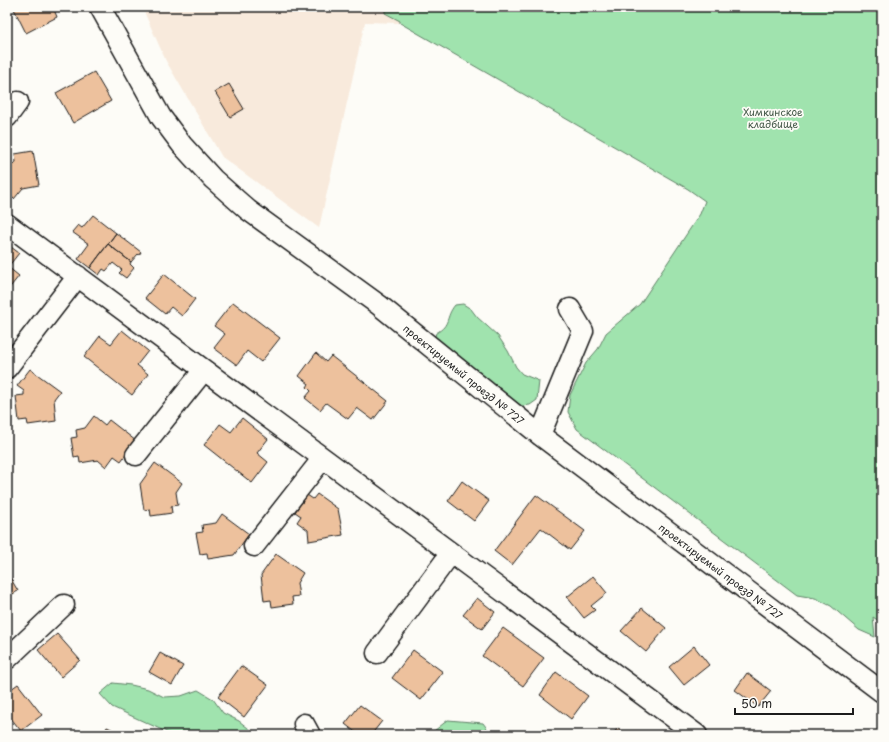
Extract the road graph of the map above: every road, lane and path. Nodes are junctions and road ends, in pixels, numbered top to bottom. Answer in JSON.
{"nodes":[{"id":1,"x":100,"y":7,"type":"edge"},
{"id":2,"x":7,"y":224,"type":"edge"},
{"id":3,"x":78,"y":276,"type":"junction"},
{"id":4,"x":570,"y":309,"type":"dead end"},
{"id":5,"x":7,"y":368,"type":"edge"},
{"id":6,"x":204,"y":370,"type":"junction"},
{"id":7,"x":540,"y":435,"type":"junction"},
{"id":8,"x":136,"y":455,"type":"dead end"},
{"id":9,"x":323,"y":458,"type":"junction"},
{"id":10,"x":254,"y":546,"type":"dead end"},
{"id":11,"x":451,"y":553,"type":"junction"},
{"id":12,"x":64,"y":605,"type":"dead end"},
{"id":13,"x":377,"y":653,"type":"dead end"},
{"id":14,"x":7,"y":659,"type":"edge"},
{"id":15,"x":882,"y":692,"type":"edge"},
{"id":16,"x":697,"y":735,"type":"edge"}],
"edges":[{"from":1,"to":7,"type":"street","name":"проектируемый проезд № 727"},
{"from":2,"to":3,"type":"street"},
{"from":3,"to":5,"type":"street"},
{"from":3,"to":6,"type":"street"},
{"from":4,"to":7,"type":"street"},
{"from":6,"to":8,"type":"street"},
{"from":6,"to":9,"type":"street"},
{"from":7,"to":15,"type":"street","name":"проектируемый проезд № 727"},
{"from":9,"to":10,"type":"street"},
{"from":9,"to":11,"type":"street"},
{"from":11,"to":13,"type":"street"},
{"from":11,"to":16,"type":"street"},
{"from":12,"to":14,"type":"street"}]}
